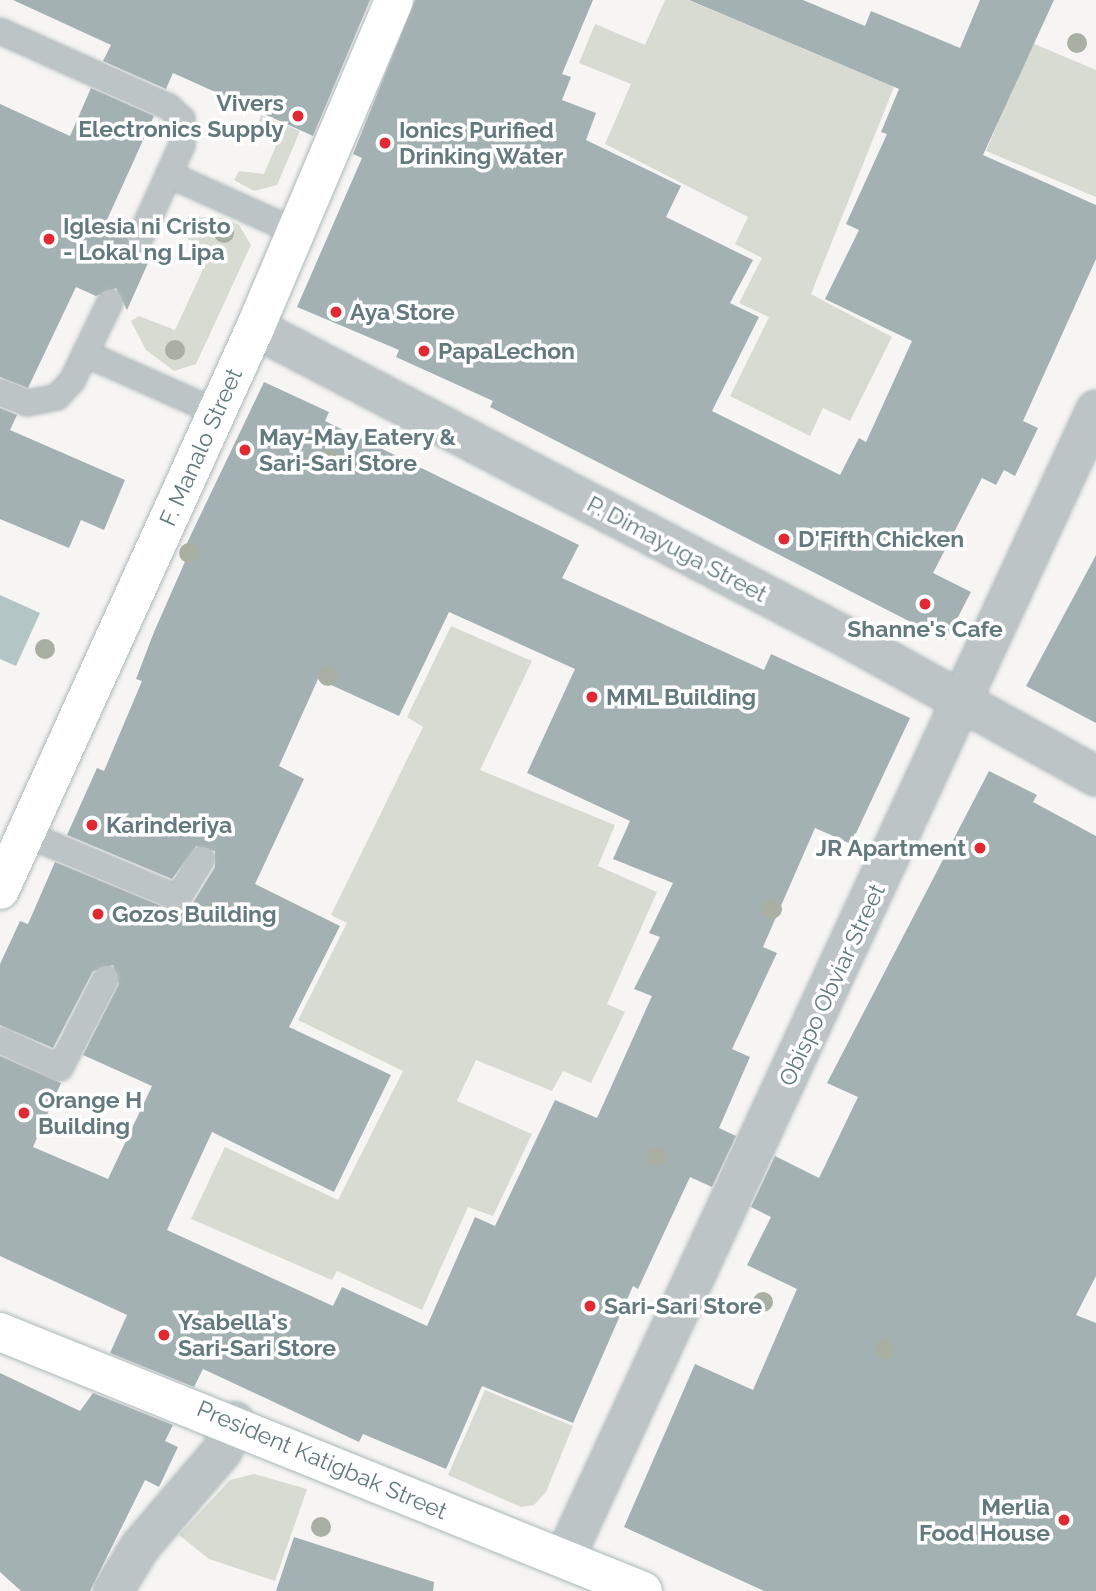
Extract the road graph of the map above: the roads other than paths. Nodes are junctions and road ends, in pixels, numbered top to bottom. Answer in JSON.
{"nodes":[{"id":1,"x":394,"y":0,"type":"edge"},
{"id":2,"x":0,"y":31,"type":"edge"},
{"id":3,"x":170,"y":175,"type":"junction"},
{"id":4,"x":296,"y":232,"type":"junction"},
{"id":5,"x":140,"y":238,"type":"dead end"},
{"id":6,"x":110,"y":302,"type":"dead end"},
{"id":7,"x":254,"y":328,"type":"junction"},
{"id":8,"x":86,"y":354,"type":"junction"},
{"id":9,"x":0,"y":392,"type":"edge"},
{"id":10,"x":1096,"y":410,"type":"edge"},
{"id":11,"x":216,"y":412,"type":"junction"},
{"id":12,"x":964,"y":703,"type":"junction"},
{"id":13,"x":1096,"y":776,"type":"edge"},
{"id":14,"x":26,"y":834,"type":"junction"},
{"id":15,"x":202,"y":859,"type":"dead end"},
{"id":16,"x":0,"y":890,"type":"edge"},
{"id":17,"x":106,"y":978,"type":"dead end"},
{"id":18,"x":0,"y":1040,"type":"edge"},
{"id":19,"x":0,"y":1332,"type":"edge"},
{"id":20,"x":235,"y":1422,"type":"junction"},
{"id":21,"x":564,"y":1559,"type":"junction"},
{"id":22,"x":113,"y":1591,"type":"edge"},
{"id":23,"x":643,"y":1591,"type":"edge"}],
"edges":[{"from":1,"to":4,"type":"street","name":"F. Manalo Street"},
{"from":2,"to":3,"type":"lane"},
{"from":3,"to":4,"type":"lane"},
{"from":3,"to":5,"type":"lane"},
{"from":4,"to":7,"type":"street","name":"F. Manalo Street"},
{"from":6,"to":8,"type":"lane"},
{"from":7,"to":11,"type":"street","name":"F. Manalo Street"},
{"from":7,"to":12,"type":"street","name":"P. Dimayuga Street"},
{"from":8,"to":9,"type":"lane"},
{"from":8,"to":11,"type":"lane"},
{"from":10,"to":12,"type":"street","name":"Obispo Obviar Street"},
{"from":11,"to":14,"type":"street","name":"F. Manalo Street"},
{"from":12,"to":13,"type":"street","name":"P. Dimayuga Street"},
{"from":12,"to":21,"type":"street","name":"Obispo Obviar Street"},
{"from":14,"to":15,"type":"lane"},
{"from":14,"to":16,"type":"street","name":"F. Manalo Street"},
{"from":17,"to":18,"type":"lane"},
{"from":19,"to":20,"type":"street","name":"President Katigbak Street"},
{"from":20,"to":21,"type":"street","name":"President Katigbak Street"},
{"from":20,"to":22,"type":"street"},
{"from":21,"to":23,"type":"street","name":"President Katigbak Street"}]}
